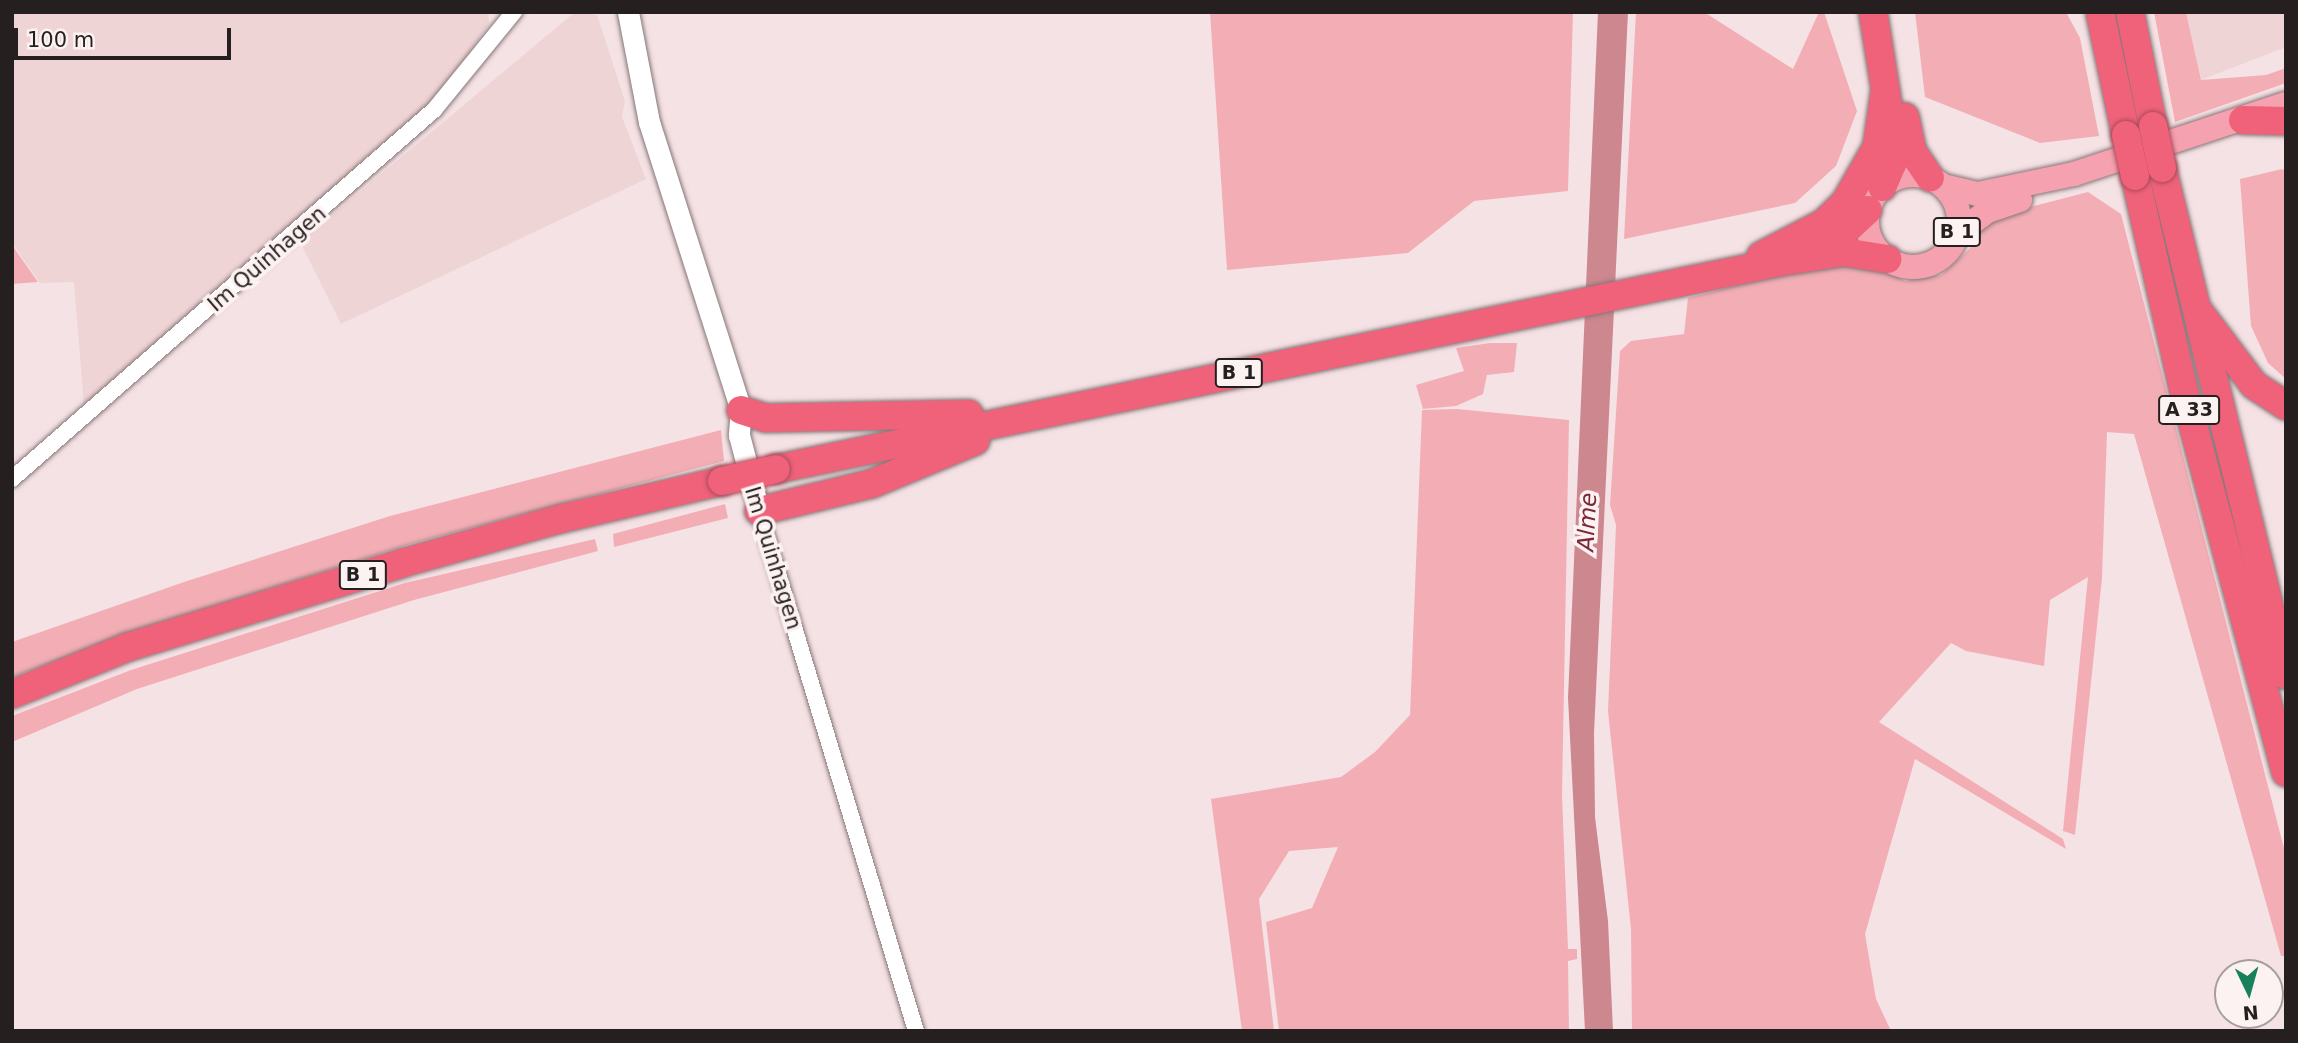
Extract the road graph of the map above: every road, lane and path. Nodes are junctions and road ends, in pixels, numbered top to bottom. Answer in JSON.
{"nodes":[{"id":1,"x":616,"y":12,"type":"edge"},
{"id":2,"x":628,"y":12,"type":"edge"},
{"id":3,"x":1873,"y":12,"type":"edge"},
{"id":4,"x":1890,"y":12,"type":"edge"},
{"id":5,"x":2084,"y":12,"type":"edge"},
{"id":6,"x":2101,"y":12,"type":"edge"},
{"id":7,"x":2130,"y":12,"type":"edge"},
{"id":8,"x":509,"y":16,"type":"edge"},
{"id":9,"x":640,"y":86,"type":"junction"},
{"id":10,"x":1885,"y":91,"type":"junction"},
{"id":11,"x":2286,"y":104,"type":"edge"},
{"id":12,"x":2243,"y":120,"type":"junction"},
{"id":13,"x":2286,"y":121,"type":"edge"},
{"id":14,"x":2123,"y":122,"type":"junction"},
{"id":15,"x":2074,"y":174,"type":"junction"},
{"id":16,"x":1936,"y":182,"type":"junction"},
{"id":17,"x":1875,"y":198,"type":"junction"},
{"id":18,"x":1957,"y":233,"type":"junction"},
{"id":19,"x":1887,"y":259,"type":"junction"},
{"id":20,"x":1779,"y":262,"type":"junction"},
{"id":21,"x":1731,"y":272,"type":"junction"},
{"id":22,"x":2191,"y":302,"type":"junction"},
{"id":23,"x":2286,"y":406,"type":"edge"},
{"id":24,"x":1070,"y":407,"type":"junction"},
{"id":25,"x":741,"y":410,"type":"junction"},
{"id":26,"x":12,"y":479,"type":"edge"},
{"id":27,"x":759,"y":511,"type":"junction"},
{"id":28,"x":2286,"y":675,"type":"edge"},
{"id":29,"x":12,"y":694,"type":"edge"},
{"id":30,"x":2286,"y":772,"type":"edge"},
{"id":31,"x":916,"y":1031,"type":"edge"}],
"edges":[{"from":1,"to":9,"type":"street","name":"Im Quinhagen"},
{"from":2,"to":9,"type":"street","name":"Im Quinhagen"},
{"from":3,"to":10,"type":"highway"},
{"from":4,"to":16,"type":"highway"},
{"from":5,"to":14,"type":"highway"},
{"from":6,"to":14,"type":"highway","number":"A 33"},
{"from":7,"to":22,"type":"highway","number":"A 33","bridge":true},
{"from":8,"to":26,"type":"street","name":"Im Quinhagen"},
{"from":9,"to":25,"type":"street","name":"Im Quinhagen"},
{"from":10,"to":17,"type":"highway"},
{"from":10,"to":21,"type":"highway"},
{"from":11,"to":12,"type":"main road","number":"B 1"},
{"from":12,"to":13,"type":"highway"},
{"from":12,"to":15,"type":"main road","number":"B 1"},
{"from":14,"to":30,"type":"highway","number":"A 33","bridge":true},
{"from":15,"to":16,"type":"main road","number":"B 1"},
{"from":15,"to":18,"type":"main road","number":"B 1"},
{"from":16,"to":17,"type":"main road","number":"B 1"},
{"from":16,"to":18,"type":"main road","number":"B 1"},
{"from":17,"to":19,"type":"main road"},
{"from":17,"to":20,"type":"highway","number":"B 1"},
{"from":18,"to":19,"type":"main road","number":"B 1"},
{"from":19,"to":20,"type":"highway","number":"B 1"},
{"from":20,"to":21,"type":"highway","number":"B 1"},
{"from":21,"to":24,"type":"highway","number":"B 1"},
{"from":22,"to":23,"type":"highway"},
{"from":22,"to":28,"type":"highway","number":"A 33"},
{"from":24,"to":25,"type":"highway"},
{"from":24,"to":27,"type":"highway","number":"B 1"},
{"from":24,"to":29,"type":"highway","number":"B 1","bridge":true},
{"from":25,"to":27,"type":"street","name":"Im Quinhagen"},
{"from":27,"to":31,"type":"street","name":"Im Quinhagen"}]}
